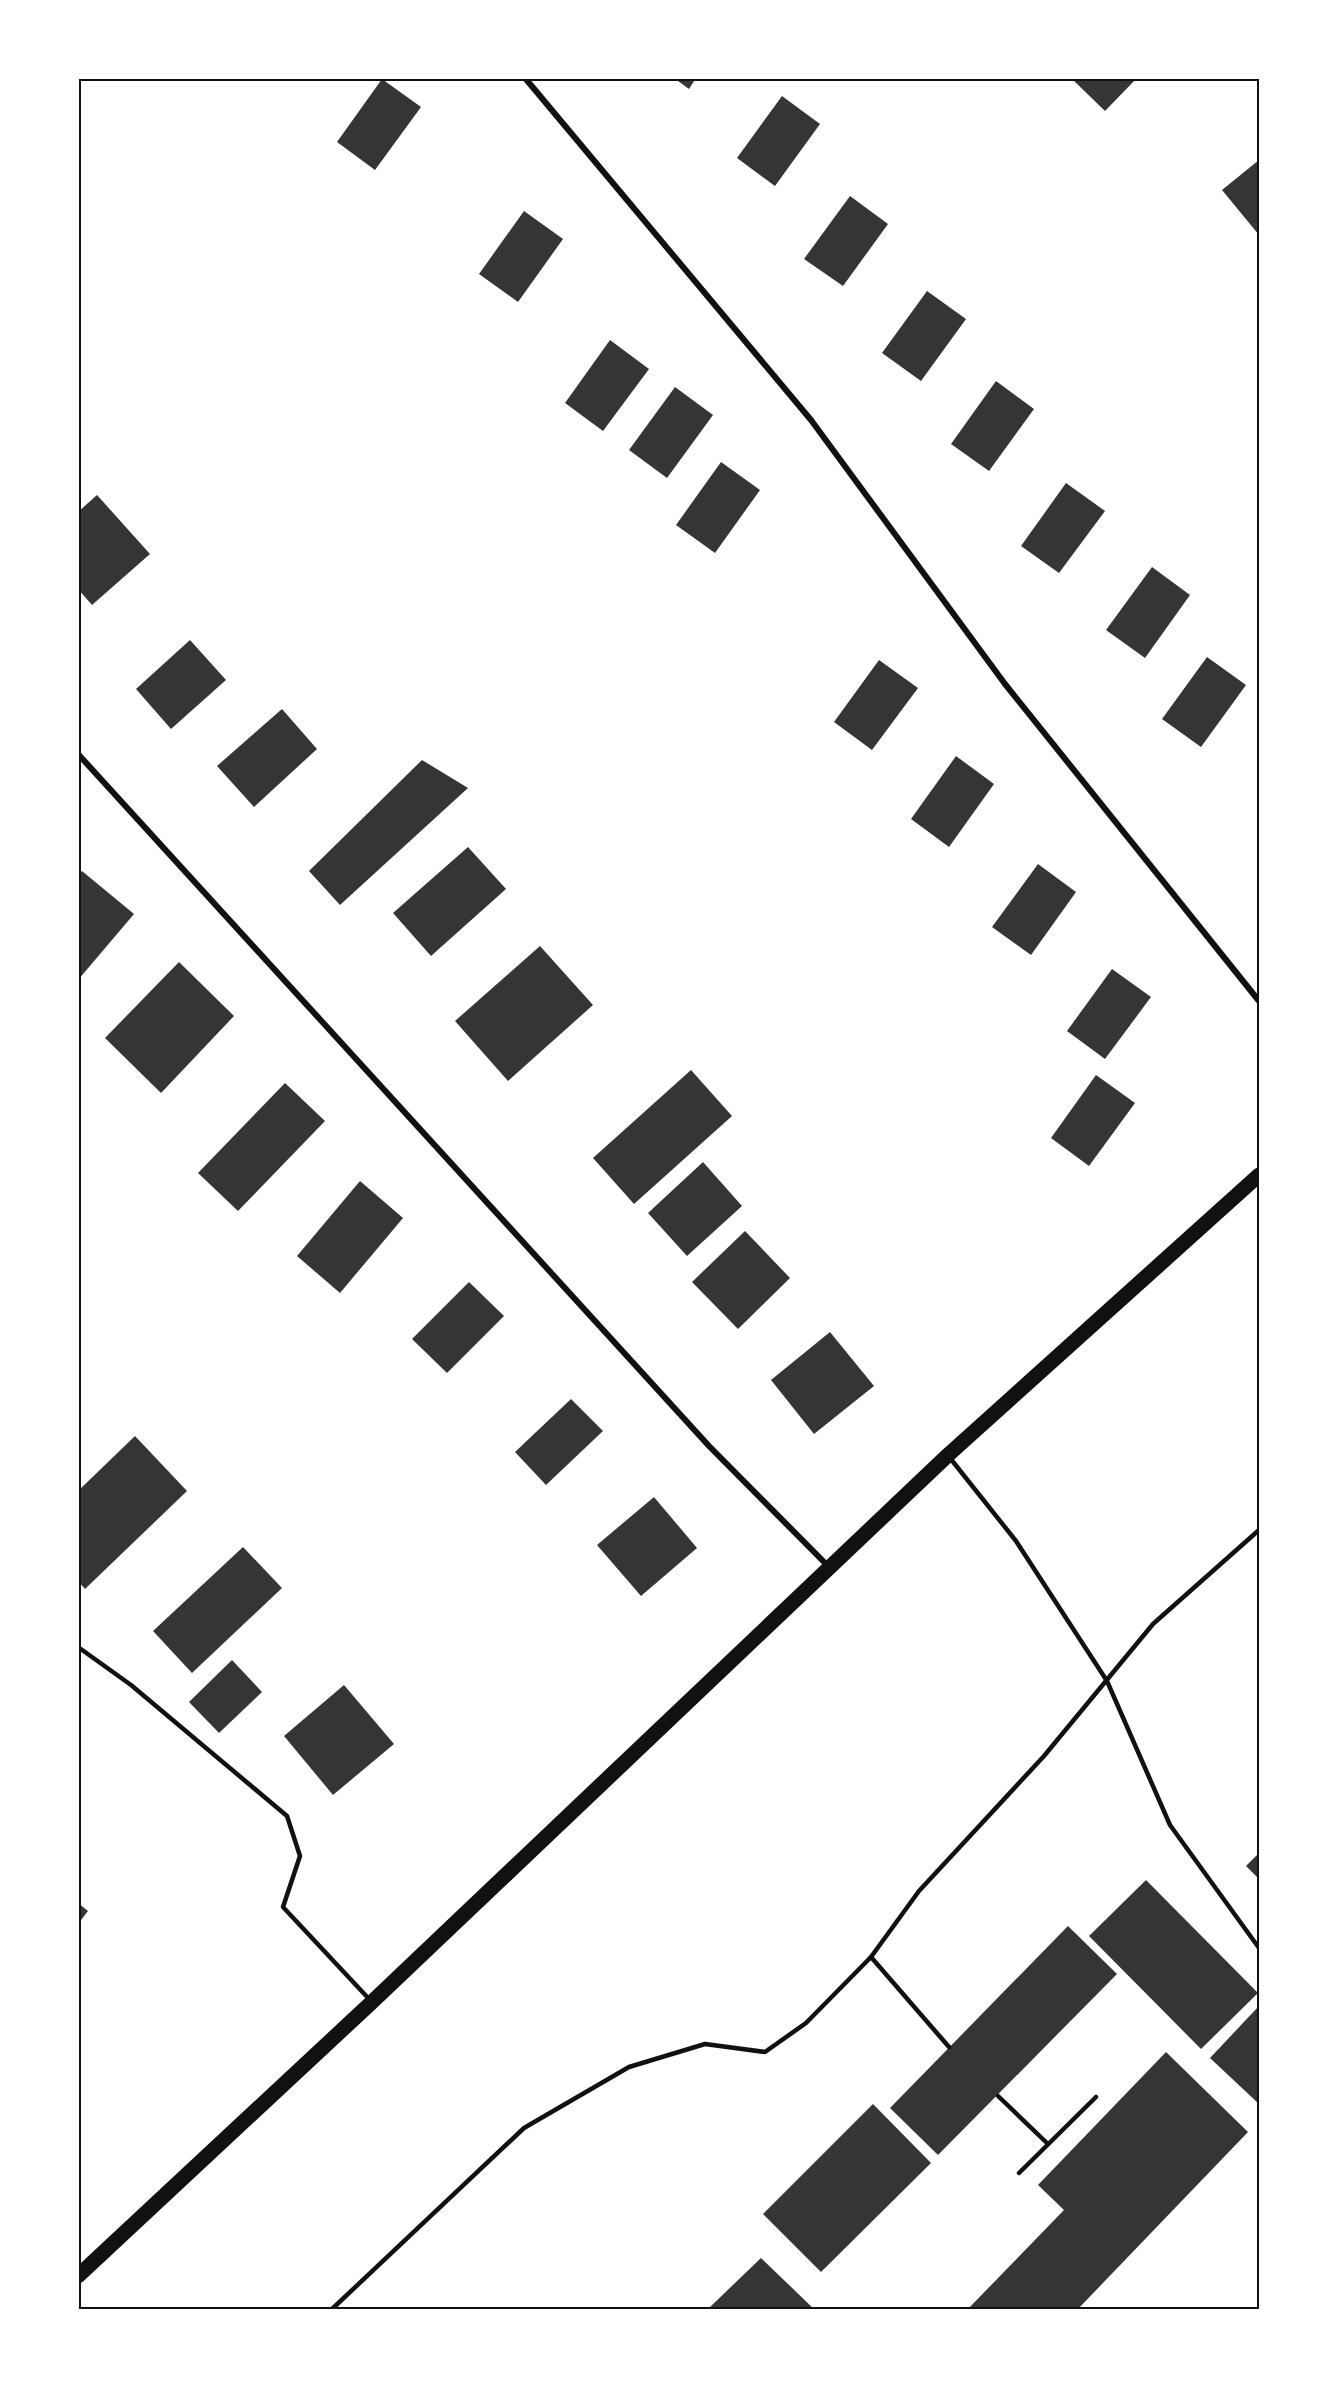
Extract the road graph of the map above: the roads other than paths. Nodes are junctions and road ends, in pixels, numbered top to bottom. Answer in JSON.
{"nodes":[{"id":1,"x":525,"y":78,"type":"edge"},
{"id":2,"x":78,"y":754,"type":"edge"},
{"id":3,"x":1259,"y":1001,"type":"edge"},
{"id":4,"x":1259,"y":1175,"type":"edge"},
{"id":5,"x":948,"y":1455,"type":"junction"},
{"id":6,"x":1259,"y":1530,"type":"edge"},
{"id":7,"x":828,"y":1567,"type":"junction"},
{"id":8,"x":78,"y":1647,"type":"edge"},
{"id":9,"x":1107,"y":1682,"type":"junction"},
{"id":10,"x":1259,"y":1948,"type":"edge"},
{"id":11,"x":871,"y":1957,"type":"junction"},
{"id":12,"x":372,"y":2002,"type":"junction"},
{"id":13,"x":949,"y":2047,"type":"dead end"},
{"id":14,"x":998,"y":2096,"type":"dead end"},
{"id":15,"x":1096,"y":2097,"type":"dead end"},
{"id":16,"x":1048,"y":2144,"type":"junction"},
{"id":17,"x":1019,"y":2173,"type":"dead end"},
{"id":18,"x":78,"y":2276,"type":"edge"},
{"id":19,"x":331,"y":2310,"type":"edge"}],
"edges":[{"from":1,"to":3,"type":"street"},
{"from":2,"to":7,"type":"street"},
{"from":4,"to":5,"type":"main road"},
{"from":5,"to":7,"type":"main road"},
{"from":5,"to":9,"type":"lane"},
{"from":6,"to":9,"type":"lane"},
{"from":7,"to":12,"type":"main road"},
{"from":8,"to":12,"type":"lane"},
{"from":9,"to":10,"type":"lane"},
{"from":9,"to":11,"type":"lane"},
{"from":11,"to":13,"type":"lane"},
{"from":11,"to":19,"type":"lane"},
{"from":12,"to":18,"type":"main road"},
{"from":14,"to":16,"type":"lane"},
{"from":15,"to":16,"type":"lane"},
{"from":16,"to":17,"type":"lane"}]}
